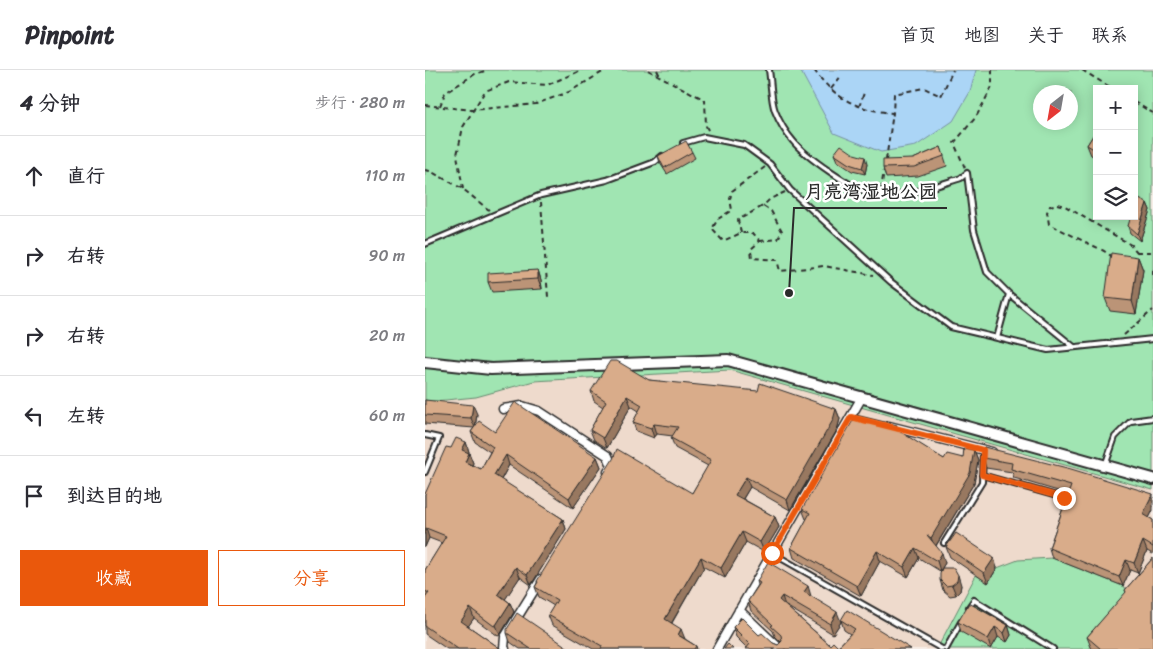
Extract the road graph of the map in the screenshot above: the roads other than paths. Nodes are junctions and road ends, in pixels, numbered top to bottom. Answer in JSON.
{"nodes":[{"id":1,"x":769,"y":70,"type":"edge"},
{"id":2,"x":678,"y":145,"type":"edge"},
{"id":3,"x":670,"y":151,"type":"edge"},
{"id":4,"x":425,"y":244,"type":"edge"},
{"id":5,"x":1009,"y":294,"type":"junction"},
{"id":6,"x":997,"y":338,"type":"junction"},
{"id":7,"x":1153,"y":339,"type":"edge"},
{"id":8,"x":1074,"y":347,"type":"junction"},
{"id":9,"x":425,"y":362,"type":"edge"},
{"id":10,"x":862,"y":397,"type":"junction"},
{"id":11,"x":503,"y":409,"type":"dead end"},
{"id":12,"x":851,"y":417,"type":"junction"},
{"id":13,"x":1153,"y":418,"type":"edge"},
{"id":14,"x":861,"y":419,"type":"edge"},
{"id":15,"x":879,"y":424,"type":"edge"},
{"id":16,"x":425,"y":435,"type":"edge"},
{"id":17,"x":983,"y":450,"type":"junction"},
{"id":18,"x":1002,"y":454,"type":"edge"},
{"id":19,"x":1105,"y":466,"type":"junction"},
{"id":20,"x":425,"y":472,"type":"edge"},
{"id":21,"x":982,"y":475,"type":"junction"},
{"id":22,"x":1153,"y":479,"type":"edge"},
{"id":23,"x":601,"y":482,"type":"edge"},
{"id":24,"x":1064,"y":498,"type":"dead end"},
{"id":25,"x":944,"y":543,"type":"dead end"},
{"id":26,"x":772,"y":553,"type":"junction"},
{"id":27,"x":546,"y":572,"type":"edge"},
{"id":28,"x":739,"y":610,"type":"junction"},
{"id":29,"x":966,"y":614,"type":"edge"},
{"id":30,"x":962,"y":621,"type":"edge"},
{"id":31,"x":505,"y":649,"type":"edge"},
{"id":32,"x":717,"y":649,"type":"edge"},
{"id":33,"x":780,"y":649,"type":"edge"},
{"id":34,"x":942,"y":649,"type":"edge"},
{"id":35,"x":946,"y":649,"type":"edge"},
{"id":36,"x":1053,"y":649,"type":"edge"}],
"edges":[{"from":1,"to":5,"type":"lane"},
{"from":2,"to":6,"type":"lane"},
{"from":3,"to":4,"type":"lane"},
{"from":5,"to":6,"type":"lane"},
{"from":5,"to":8,"type":"lane"},
{"from":6,"to":8,"type":"lane"},
{"from":7,"to":8,"type":"lane"},
{"from":9,"to":10,"type":"street"},
{"from":10,"to":12,"type":"street"},
{"from":10,"to":19,"type":"street"},
{"from":11,"to":23,"type":"street"},
{"from":12,"to":14,"type":"street"},
{"from":12,"to":26,"type":"street"},
{"from":13,"to":19,"type":"lane"},
{"from":15,"to":17,"type":"street"},
{"from":16,"to":20,"type":"lane"},
{"from":17,"to":18,"type":"street"},
{"from":17,"to":21,"type":"lane"},
{"from":19,"to":22,"type":"street"},
{"from":21,"to":24,"type":"lane"},
{"from":21,"to":25,"type":"lane"},
{"from":26,"to":28,"type":"street"},
{"from":26,"to":34,"type":"lane"},
{"from":27,"to":31,"type":"street"},
{"from":28,"to":32,"type":"street"},
{"from":28,"to":33,"type":"street"},
{"from":29,"to":36,"type":"lane"},
{"from":30,"to":35,"type":"lane"}]}
